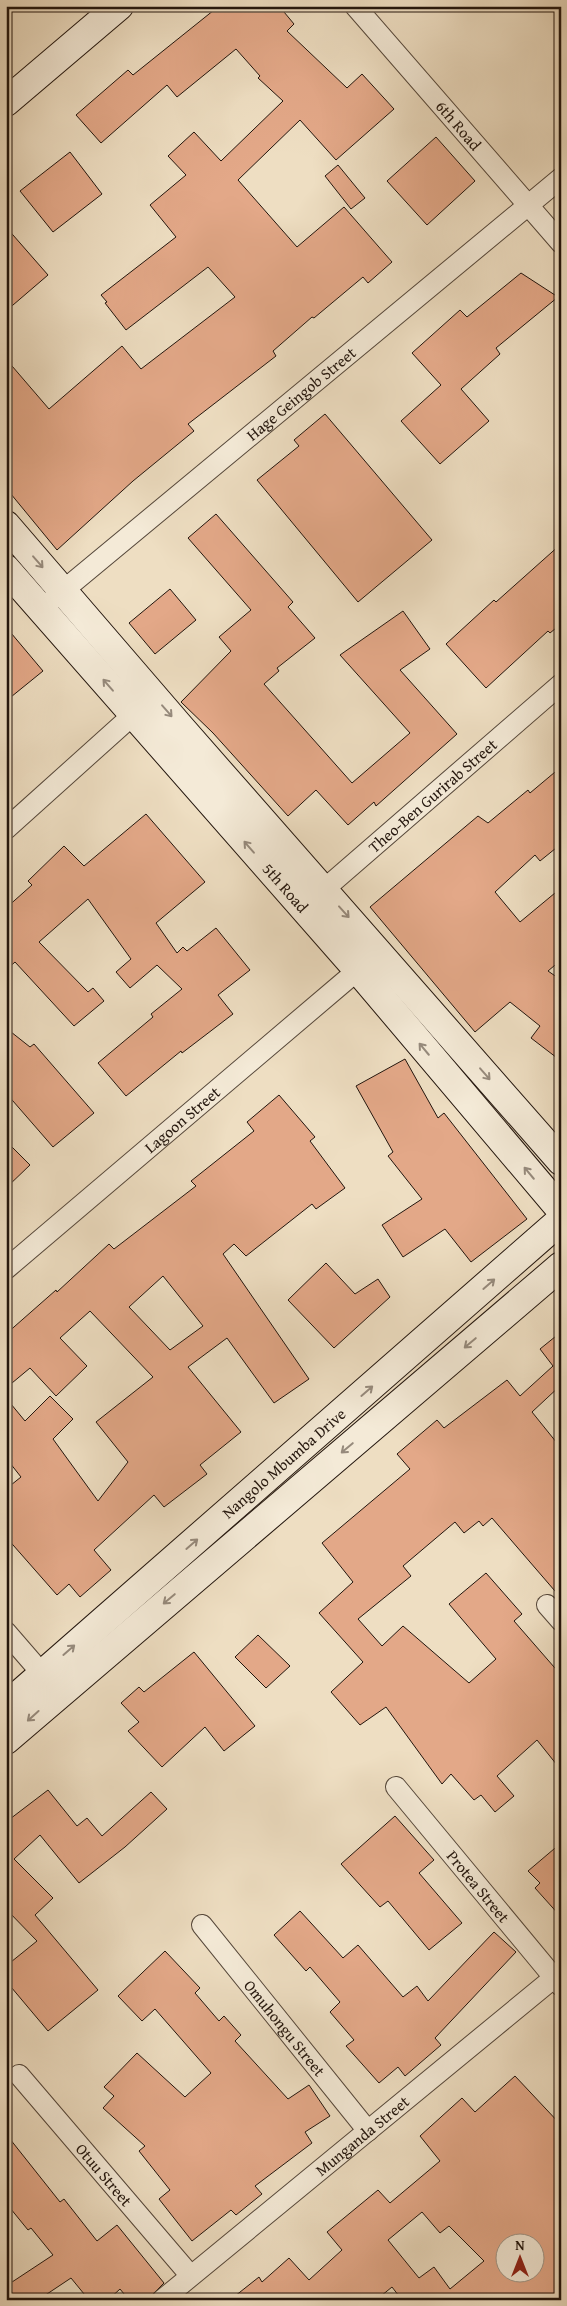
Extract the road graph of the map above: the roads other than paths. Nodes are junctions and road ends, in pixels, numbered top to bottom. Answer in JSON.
{"nodes":[{"id":1,"x":119,"y":6,"type":"edge"},
{"id":2,"x":355,"y":6,"type":"edge"},
{"id":3,"x":6,"y":102,"type":"edge"},
{"id":4,"x":561,"y":178,"type":"edge"},
{"id":5,"x":528,"y":206,"type":"junction"},
{"id":6,"x":561,"y":243,"type":"edge"},
{"id":7,"x":6,"y":525,"type":"edge"},
{"id":8,"x":6,"y":569,"type":"edge"},
{"id":9,"x":64,"y":591,"type":"junction"},
{"id":10,"x":42,"y":609,"type":"junction"},
{"id":11,"x":561,"y":684,"type":"edge"},
{"id":12,"x":134,"y":714,"type":"junction"},
{"id":13,"x":6,"y":829,"type":"edge"},
{"id":14,"x":324,"y":890,"type":"junction"},
{"id":15,"x":302,"y":908,"type":"junction"},
{"id":16,"x":358,"y":970,"type":"junction"},
{"id":17,"x":561,"y":1161,"type":"edge"},
{"id":18,"x":561,"y":1210,"type":"edge"},
{"id":19,"x":561,"y":1220,"type":"edge"},
{"id":20,"x":561,"y":1266,"type":"edge"},
{"id":21,"x":6,"y":1269,"type":"edge"},
{"id":22,"x":547,"y":1605,"type":"dead end"},
{"id":23,"x":561,"y":1620,"type":"edge"},
{"id":24,"x":6,"y":1632,"type":"edge"},
{"id":25,"x":50,"y":1684,"type":"junction"},
{"id":26,"x":6,"y":1706,"type":"edge"},
{"id":27,"x":6,"y":1740,"type":"edge"},
{"id":28,"x":396,"y":1787,"type":"dead end"},
{"id":29,"x":202,"y":1926,"type":"dead end"},
{"id":30,"x":558,"y":1979,"type":"edge"},
{"id":31,"x":19,"y":2075,"type":"dead end"},
{"id":32,"x":368,"y":2131,"type":"junction"},
{"id":33,"x":190,"y":2275,"type":"junction"},
{"id":34,"x":162,"y":2300,"type":"edge"}],
"edges":[{"from":1,"to":3,"type":"main road"},
{"from":2,"to":5,"type":"street","name":"6th Road"},
{"from":4,"to":5,"type":"street","name":"Hage Geingob Street"},
{"from":5,"to":6,"type":"street","name":"6th Road"},
{"from":5,"to":9,"type":"street","name":"Hage Geingob Street"},
{"from":7,"to":9,"type":"main road","name":"5th Road","one_way":true},
{"from":8,"to":10,"type":"main road","name":"5th Road"},
{"from":9,"to":10,"type":"street","name":"Hage Geingob Street"},
{"from":9,"to":14,"type":"main road","name":"5th Road","one_way":true},
{"from":12,"to":10,"type":"main road","name":"5th Road","one_way":true},
{"from":11,"to":14,"type":"street","name":"Theo-Ben Gurirab Street"},
{"from":12,"to":13,"type":"street"},
{"from":15,"to":12,"type":"main road","name":"5th Road","one_way":true},
{"from":14,"to":15,"type":"street","name":"Theo-Ben Gurirab Street"},
{"from":14,"to":17,"type":"main road","name":"5th Road","one_way":true},
{"from":15,"to":16,"type":"main road","name":"5th Road"},
{"from":18,"to":16,"type":"main road","name":"5th Road","one_way":true},
{"from":16,"to":21,"type":"street","name":"Lagoon Street"},
{"from":25,"to":19,"type":"main road","name":"Nangolo Mbumba Drive","one_way":true},
{"from":20,"to":25,"type":"main road","name":"Nangolo Mbumba Drive","one_way":true},
{"from":22,"to":23,"type":"street"},
{"from":24,"to":25,"type":"street"},
{"from":25,"to":26,"type":"main road","name":"Nangolo Mbumba Drive"},
{"from":25,"to":27,"type":"main road","name":"Nangolo Mbumba Drive","one_way":true},
{"from":28,"to":30,"type":"street","name":"Protea Street"},
{"from":29,"to":32,"type":"street","name":"Omuhongu Street"},
{"from":30,"to":32,"type":"street","name":"Munganda Street"},
{"from":31,"to":33,"type":"street","name":"Otuu Street"},
{"from":32,"to":33,"type":"street","name":"Munganda Street"},
{"from":33,"to":34,"type":"street","name":"Munganda Street"}]}
